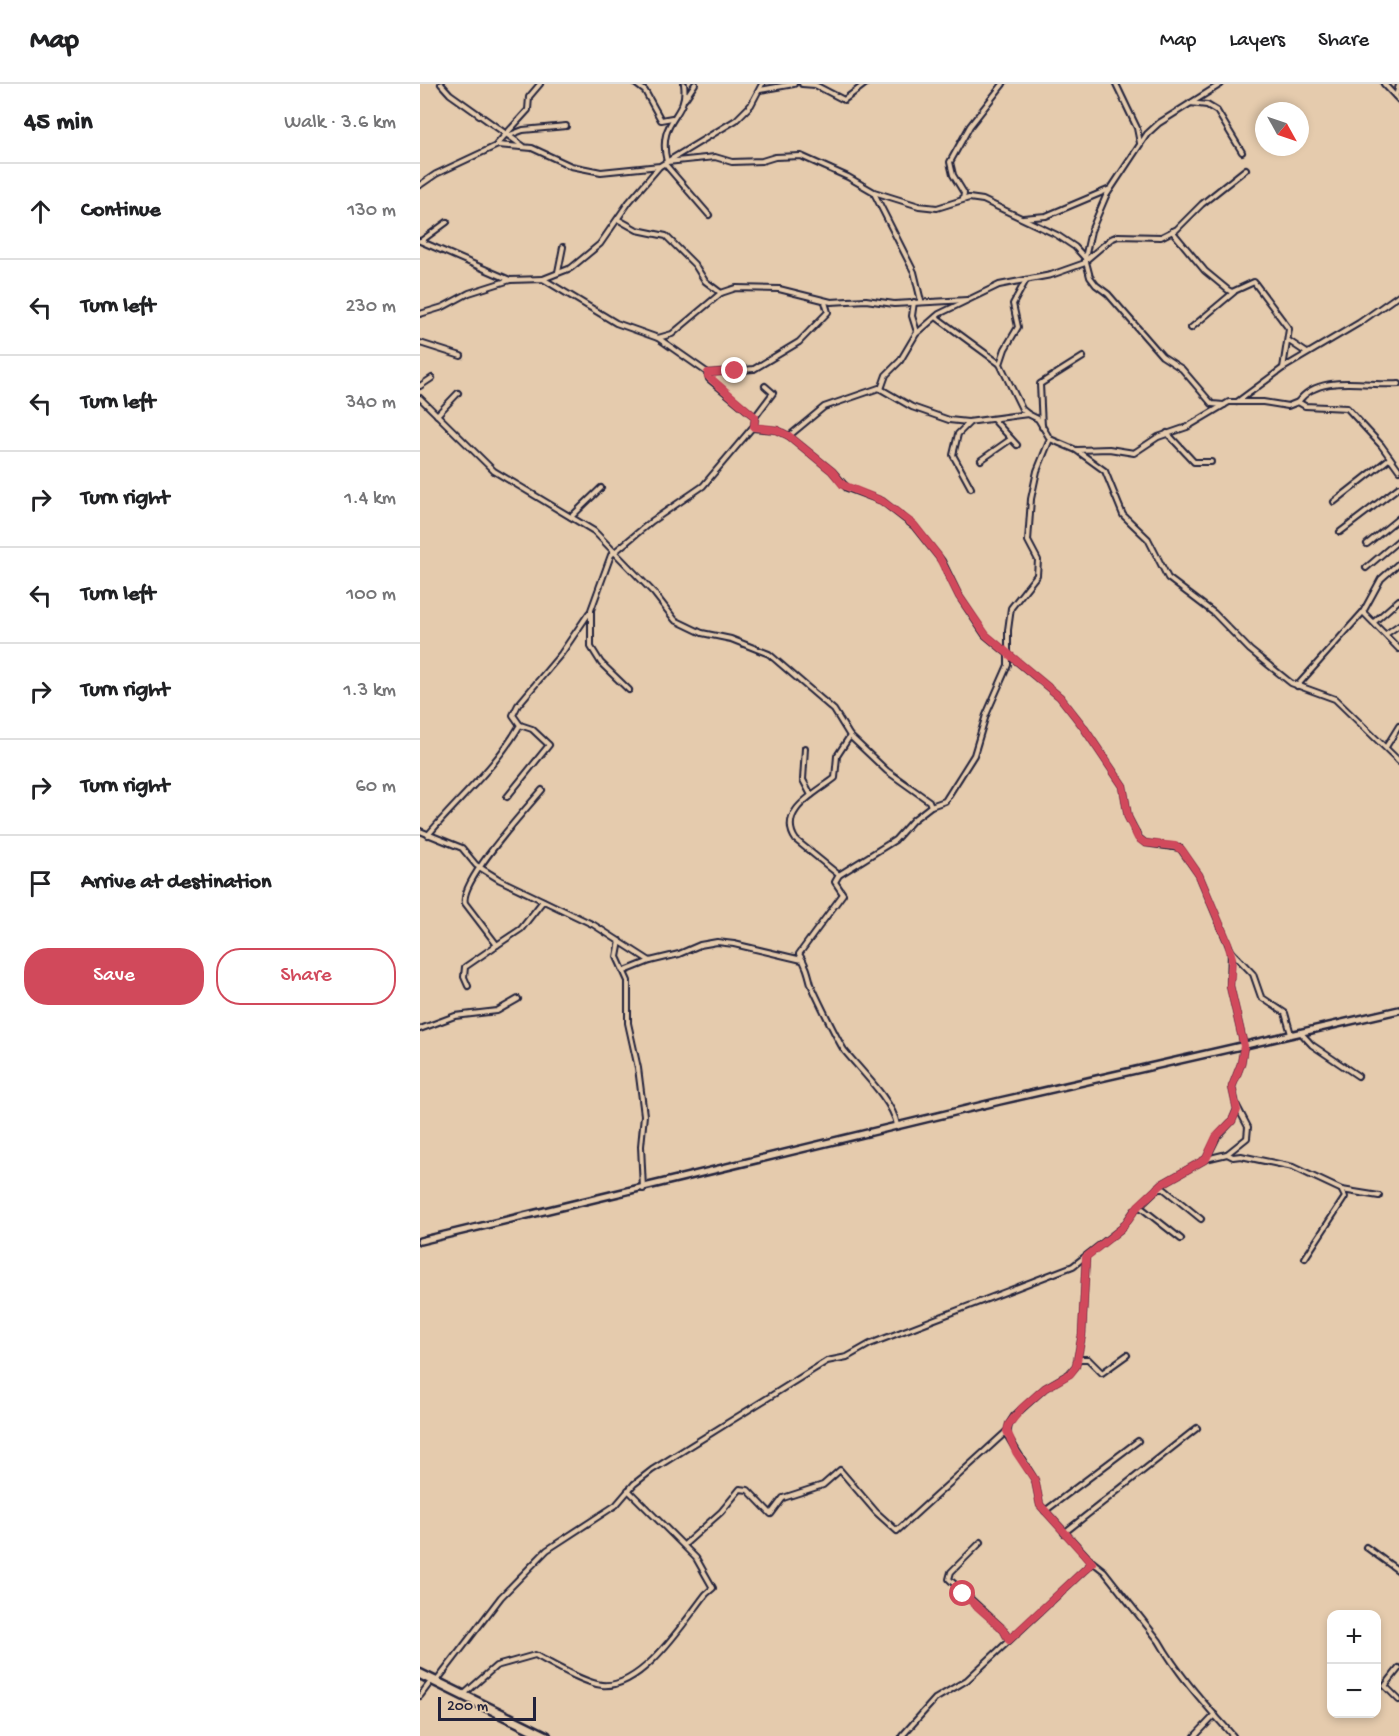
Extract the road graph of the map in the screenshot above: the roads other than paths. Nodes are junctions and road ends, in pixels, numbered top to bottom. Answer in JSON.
{"nodes":[{"id":1,"x":441,"y":84,"type":"edge"},
{"id":2,"x":540,"y":84,"type":"edge"},
{"id":3,"x":636,"y":84,"type":"edge"},
{"id":4,"x":684,"y":84,"type":"edge"},
{"id":5,"x":695,"y":84,"type":"edge"},
{"id":6,"x":762,"y":84,"type":"edge"},
{"id":7,"x":794,"y":84,"type":"edge"},
{"id":8,"x":802,"y":84,"type":"edge"},
{"id":9,"x":865,"y":84,"type":"edge"},
{"id":10,"x":1003,"y":84,"type":"edge"},
{"id":11,"x":1116,"y":84,"type":"edge"},
{"id":12,"x":1221,"y":84,"type":"edge"},
{"id":13,"x":1384,"y":84,"type":"edge"},
{"id":14,"x":1399,"y":85,"type":"edge"},
{"id":15,"x":759,"y":91,"type":"junction"},
{"id":16,"x":1397,"y":98,"type":"edge"},
{"id":17,"x":685,"y":99,"type":"junction"},
{"id":18,"x":1190,"y":103,"type":"junction"},
{"id":19,"x":673,"y":117,"type":"junction"},
{"id":20,"x":566,"y":126,"type":"dead end"},
{"id":21,"x":508,"y":134,"type":"junction"},
{"id":22,"x":1140,"y":143,"type":"junction"},
{"id":23,"x":495,"y":146,"type":"junction"},
{"id":24,"x":524,"y":147,"type":"junction"},
{"id":25,"x":1242,"y":152,"type":"dead end"},
{"id":26,"x":666,"y":163,"type":"junction"},
{"id":27,"x":660,"y":166,"type":"junction"},
{"id":28,"x":1246,"y":169,"type":"dead end"},
{"id":29,"x":420,"y":185,"type":"edge"},
{"id":30,"x":1110,"y":189,"type":"junction"},
{"id":31,"x":874,"y":192,"type":"junction"},
{"id":32,"x":963,"y":199,"type":"junction"},
{"id":33,"x":709,"y":215,"type":"dead end"},
{"id":34,"x":1019,"y":218,"type":"junction"},
{"id":35,"x":619,"y":220,"type":"junction"},
{"id":36,"x":447,"y":222,"type":"dead end"},
{"id":37,"x":1172,"y":231,"type":"junction"},
{"id":38,"x":421,"y":241,"type":"edge"},
{"id":39,"x":563,"y":247,"type":"dead end"},
{"id":40,"x":1085,"y":261,"type":"junction"},
{"id":41,"x":558,"y":272,"type":"junction"},
{"id":42,"x":543,"y":279,"type":"junction"},
{"id":43,"x":510,"y":280,"type":"junction"},
{"id":44,"x":1026,"y":280,"type":"junction"},
{"id":45,"x":1237,"y":290,"type":"junction"},
{"id":46,"x":721,"y":293,"type":"junction"},
{"id":47,"x":1399,"y":295,"type":"edge"},
{"id":48,"x":967,"y":300,"type":"junction"},
{"id":49,"x":914,"y":301,"type":"junction"},
{"id":50,"x":921,"y":301,"type":"junction"},
{"id":51,"x":825,"y":302,"type":"junction"},
{"id":52,"x":420,"y":314,"type":"edge"},
{"id":53,"x":936,"y":317,"type":"junction"},
{"id":54,"x":1191,"y":328,"type":"dead end"},
{"id":55,"x":917,"y":332,"type":"junction"},
{"id":56,"x":658,"y":338,"type":"junction"},
{"id":57,"x":1289,"y":341,"type":"junction"},
{"id":58,"x":420,"y":343,"type":"edge"},
{"id":59,"x":1307,"y":353,"type":"junction"},
{"id":60,"x":462,"y":356,"type":"dead end"},
{"id":61,"x":1083,"y":357,"type":"dead end"},
{"id":62,"x":1000,"y":364,"type":"junction"},
{"id":63,"x":1283,"y":368,"type":"junction"},
{"id":64,"x":708,"y":373,"type":"junction"},
{"id":65,"x":432,"y":378,"type":"dead end"},
{"id":66,"x":1399,"y":384,"type":"edge"},
{"id":67,"x":420,"y":386,"type":"edge"},
{"id":68,"x":765,"y":386,"type":"dead end"},
{"id":69,"x":882,"y":389,"type":"junction"},
{"id":70,"x":458,"y":393,"type":"dead end"},
{"id":71,"x":420,"y":398,"type":"edge"},
{"id":72,"x":1236,"y":402,"type":"junction"},
{"id":73,"x":1298,"y":402,"type":"junction"},
{"id":74,"x":1224,"y":405,"type":"junction"},
{"id":75,"x":1028,"y":414,"type":"junction"},
{"id":76,"x":437,"y":415,"type":"junction"},
{"id":77,"x":755,"y":417,"type":"junction"},
{"id":78,"x":992,"y":419,"type":"junction"},
{"id":79,"x":971,"y":422,"type":"junction"},
{"id":80,"x":754,"y":427,"type":"junction"},
{"id":81,"x":1042,"y":427,"type":"junction"},
{"id":82,"x":1167,"y":432,"type":"junction"},
{"id":83,"x":789,"y":436,"type":"junction"},
{"id":84,"x":1011,"y":439,"type":"junction"},
{"id":85,"x":1050,"y":439,"type":"junction"},
{"id":86,"x":1017,"y":445,"type":"dead end"},
{"id":87,"x":1076,"y":450,"type":"junction"},
{"id":88,"x":1390,"y":458,"type":"junction"},
{"id":89,"x":981,"y":460,"type":"dead end"},
{"id":90,"x":1212,"y":462,"type":"dead end"},
{"id":91,"x":1399,"y":470,"type":"edge"},
{"id":92,"x":1399,"y":487,"type":"edge"},
{"id":93,"x":601,"y":488,"type":"dead end"},
{"id":94,"x":971,"y":488,"type":"dead end"},
{"id":95,"x":1334,"y":502,"type":"dead end"},
{"id":96,"x":571,"y":517,"type":"junction"},
{"id":97,"x":1399,"y":518,"type":"edge"},
{"id":98,"x":1340,"y":532,"type":"dead end"},
{"id":99,"x":1399,"y":540,"type":"edge"},
{"id":100,"x":1367,"y":544,"type":"dead end"},
{"id":101,"x":613,"y":551,"type":"junction"},
{"id":102,"x":1399,"y":563,"type":"edge"},
{"id":103,"x":1366,"y":568,"type":"dead end"},
{"id":104,"x":1399,"y":600,"type":"edge"},
{"id":105,"x":591,"y":610,"type":"junction"},
{"id":106,"x":1363,"y":612,"type":"junction"},
{"id":107,"x":1374,"y":622,"type":"junction"},
{"id":108,"x":1399,"y":625,"type":"edge"},
{"id":109,"x":1386,"y":634,"type":"junction"},
{"id":110,"x":1399,"y":649,"type":"edge"},
{"id":111,"x":1010,"y":655,"type":"junction"},
{"id":112,"x":1297,"y":686,"type":"junction"},
{"id":113,"x":629,"y":690,"type":"dead end"},
{"id":114,"x":520,"y":724,"type":"junction"},
{"id":115,"x":1399,"y":726,"type":"edge"},
{"id":116,"x":850,"y":736,"type":"junction"},
{"id":117,"x":1386,"y":747,"type":"junction"},
{"id":118,"x":805,"y":748,"type":"dead end"},
{"id":119,"x":1399,"y":761,"type":"edge"},
{"id":120,"x":542,"y":790,"type":"dead end"},
{"id":121,"x":811,"y":795,"type":"junction"},
{"id":122,"x":507,"y":797,"type":"dead end"},
{"id":123,"x":931,"y":806,"type":"junction"},
{"id":124,"x":420,"y":831,"type":"edge"},
{"id":125,"x":428,"y":835,"type":"junction"},
{"id":126,"x":479,"y":867,"type":"junction"},
{"id":127,"x":839,"y":875,"type":"junction"},
{"id":128,"x":543,"y":902,"type":"junction"},
{"id":129,"x":620,"y":941,"type":"junction"},
{"id":130,"x":497,"y":945,"type":"junction"},
{"id":131,"x":1232,"y":951,"type":"junction"},
{"id":132,"x":802,"y":960,"type":"junction"},
{"id":133,"x":650,"y":961,"type":"junction"},
{"id":134,"x":625,"y":971,"type":"junction"},
{"id":135,"x":468,"y":986,"type":"dead end"},
{"id":136,"x":518,"y":999,"type":"dead end"},
{"id":137,"x":1399,"y":1010,"type":"edge"},
{"id":138,"x":420,"y":1029,"type":"edge"},
{"id":139,"x":1301,"y":1034,"type":"junction"},
{"id":140,"x":1291,"y":1035,"type":"junction"},
{"id":141,"x":1244,"y":1046,"type":"junction"},
{"id":142,"x":1358,"y":1076,"type":"dead end"},
{"id":143,"x":1237,"y":1106,"type":"junction"},
{"id":144,"x":897,"y":1125,"type":"junction"},
{"id":145,"x":1227,"y":1154,"type":"junction"},
{"id":146,"x":1206,"y":1159,"type":"junction"},
{"id":147,"x":643,"y":1189,"type":"junction"},
{"id":148,"x":1156,"y":1189,"type":"junction"},
{"id":149,"x":1342,"y":1190,"type":"junction"},
{"id":150,"x":1379,"y":1196,"type":"dead end"},
{"id":151,"x":1138,"y":1206,"type":"junction"},
{"id":152,"x":1201,"y":1219,"type":"dead end"},
{"id":153,"x":1180,"y":1239,"type":"dead end"},
{"id":154,"x":420,"y":1241,"type":"edge"},
{"id":155,"x":1086,"y":1257,"type":"junction"},
{"id":156,"x":1305,"y":1258,"type":"dead end"},
{"id":157,"x":1127,"y":1355,"type":"dead end"},
{"id":158,"x":1078,"y":1359,"type":"junction"},
{"id":159,"x":1197,"y":1428,"type":"dead end"},
{"id":160,"x":1007,"y":1431,"type":"junction"},
{"id":161,"x":1138,"y":1441,"type":"dead end"},
{"id":162,"x":628,"y":1490,"type":"junction"},
{"id":163,"x":1045,"y":1511,"type":"junction"},
{"id":164,"x":1064,"y":1533,"type":"junction"},
{"id":165,"x":981,"y":1542,"type":"dead end"},
{"id":166,"x":684,"y":1545,"type":"junction"},
{"id":167,"x":1366,"y":1547,"type":"dead end"},
{"id":168,"x":1092,"y":1563,"type":"junction"},
{"id":169,"x":1399,"y":1571,"type":"edge"},
{"id":170,"x":1009,"y":1640,"type":"junction"},
{"id":171,"x":1399,"y":1668,"type":"edge"},
{"id":172,"x":420,"y":1674,"type":"edge"},
{"id":173,"x":420,"y":1680,"type":"edge"},
{"id":174,"x":432,"y":1683,"type":"junction"},
{"id":175,"x":463,"y":1695,"type":"junction"},
{"id":176,"x":420,"y":1696,"type":"edge"},
{"id":177,"x":1399,"y":1700,"type":"edge"},
{"id":178,"x":1215,"y":1715,"type":"junction"},
{"id":179,"x":535,"y":1736,"type":"edge"},
{"id":180,"x":546,"y":1736,"type":"edge"},
{"id":181,"x":902,"y":1736,"type":"edge"},
{"id":182,"x":1195,"y":1736,"type":"edge"},
{"id":183,"x":1233,"y":1736,"type":"edge"}],
"edges":[{"from":1,"to":21,"type":"street"},
{"from":2,"to":21,"type":"street"},
{"from":3,"to":19,"type":"street"},
{"from":4,"to":17,"type":"street"},
{"from":5,"to":17,"type":"street"},
{"from":6,"to":15,"type":"street"},
{"from":7,"to":15,"type":"street"},
{"from":8,"to":9,"type":"street"},
{"from":10,"to":32,"type":"street"},
{"from":11,"to":22,"type":"street"},
{"from":12,"to":18,"type":"street"},
{"from":13,"to":16,"type":"street"},
{"from":14,"to":16,"type":"street"},
{"from":15,"to":26,"type":"street"},
{"from":17,"to":19,"type":"street"},
{"from":18,"to":22,"type":"street"},
{"from":18,"to":25,"type":"street"},
{"from":19,"to":26,"type":"street"},
{"from":20,"to":21,"type":"street"},
{"from":21,"to":23,"type":"street"},
{"from":21,"to":24,"type":"street"},
{"from":22,"to":30,"type":"street"},
{"from":23,"to":24,"type":"street"},
{"from":23,"to":29,"type":"street"},
{"from":24,"to":27,"type":"street"},
{"from":26,"to":27,"type":"street"},
{"from":26,"to":31,"type":"street"},
{"from":26,"to":33,"type":"street"},
{"from":27,"to":35,"type":"street"},
{"from":28,"to":37,"type":"street"},
{"from":30,"to":34,"type":"street"},
{"from":30,"to":40,"type":"street"},
{"from":31,"to":32,"type":"street"},
{"from":31,"to":50,"type":"street"},
{"from":32,"to":34,"type":"street"},
{"from":34,"to":40,"type":"street"},
{"from":35,"to":41,"type":"street"},
{"from":35,"to":46,"type":"street"},
{"from":36,"to":38,"type":"street"},
{"from":37,"to":40,"type":"street"},
{"from":37,"to":45,"type":"street"},
{"from":38,"to":43,"type":"street"},
{"from":39,"to":41,"type":"street"},
{"from":40,"to":44,"type":"street"},
{"from":40,"to":74,"type":"street"},
{"from":41,"to":42,"type":"street"},
{"from":42,"to":43,"type":"street"},
{"from":42,"to":56,"type":"street"},
{"from":43,"to":52,"type":"street"},
{"from":44,"to":48,"type":"street"},
{"from":44,"to":62,"type":"street"},
{"from":45,"to":54,"type":"street"},
{"from":45,"to":57,"type":"street"},
{"from":46,"to":51,"type":"street"},
{"from":46,"to":56,"type":"street"},
{"from":47,"to":59,"type":"street"},
{"from":48,"to":50,"type":"street"},
{"from":48,"to":53,"type":"street"},
{"from":49,"to":50,"type":"street"},
{"from":49,"to":51,"type":"street"},
{"from":49,"to":55,"type":"street"},
{"from":51,"to":64,"type":"street"},
{"from":53,"to":55,"type":"street"},
{"from":53,"to":62,"type":"street"},
{"from":55,"to":69,"type":"street"},
{"from":56,"to":64,"type":"street"},
{"from":57,"to":59,"type":"street"},
{"from":57,"to":63,"type":"street"},
{"from":58,"to":60,"type":"street"},
{"from":59,"to":63,"type":"street"},
{"from":61,"to":81,"type":"street"},
{"from":62,"to":75,"type":"street"},
{"from":63,"to":72,"type":"street"},
{"from":64,"to":77,"type":"street"},
{"from":65,"to":67,"type":"street"},
{"from":66,"to":73,"type":"street"},
{"from":68,"to":77,"type":"street"},
{"from":69,"to":79,"type":"street"},
{"from":69,"to":83,"type":"street"},
{"from":70,"to":76,"type":"street"},
{"from":71,"to":76,"type":"street"},
{"from":72,"to":73,"type":"street"},
{"from":72,"to":74,"type":"street"},
{"from":73,"to":88,"type":"street"},
{"from":74,"to":82,"type":"street"},
{"from":75,"to":78,"type":"street"},
{"from":75,"to":81,"type":"street"},
{"from":76,"to":96,"type":"street"},
{"from":77,"to":80,"type":"street"},
{"from":78,"to":79,"type":"street"},
{"from":78,"to":84,"type":"street"},
{"from":79,"to":94,"type":"street"},
{"from":80,"to":83,"type":"street"},
{"from":80,"to":101,"type":"street"},
{"from":81,"to":85,"type":"street"},
{"from":82,"to":87,"type":"street"},
{"from":82,"to":90,"type":"street"},
{"from":83,"to":111,"type":"street"},
{"from":84,"to":86,"type":"street"},
{"from":84,"to":89,"type":"street"},
{"from":85,"to":87,"type":"street"},
{"from":85,"to":111,"type":"street"},
{"from":87,"to":112,"type":"street"},
{"from":88,"to":91,"type":"street"},
{"from":88,"to":95,"type":"street"},
{"from":92,"to":98,"type":"street"},
{"from":93,"to":96,"type":"street"},
{"from":96,"to":101,"type":"street"},
{"from":97,"to":100,"type":"street"},
{"from":99,"to":103,"type":"street"},
{"from":101,"to":105,"type":"street"},
{"from":101,"to":116,"type":"street"},
{"from":102,"to":106,"type":"street"},
{"from":104,"to":107,"type":"street"},
{"from":105,"to":113,"type":"street"},
{"from":105,"to":114,"type":"street"},
{"from":106,"to":107,"type":"street"},
{"from":106,"to":112,"type":"street"},
{"from":107,"to":109,"type":"street"},
{"from":108,"to":109,"type":"street"},
{"from":109,"to":110,"type":"street"},
{"from":111,"to":123,"type":"street"},
{"from":111,"to":131,"type":"street"},
{"from":112,"to":117,"type":"street"},
{"from":114,"to":122,"type":"street"},
{"from":114,"to":125,"type":"street"},
{"from":115,"to":117,"type":"street"},
{"from":116,"to":121,"type":"street"},
{"from":116,"to":123,"type":"street"},
{"from":117,"to":119,"type":"street"},
{"from":118,"to":121,"type":"street"},
{"from":120,"to":126,"type":"street"},
{"from":121,"to":127,"type":"street"},
{"from":123,"to":127,"type":"street"},
{"from":124,"to":125,"type":"street"},
{"from":125,"to":126,"type":"street"},
{"from":126,"to":128,"type":"street"},
{"from":126,"to":130,"type":"street"},
{"from":127,"to":132,"type":"street"},
{"from":128,"to":129,"type":"street"},
{"from":128,"to":130,"type":"street"},
{"from":129,"to":133,"type":"street"},
{"from":129,"to":134,"type":"street"},
{"from":130,"to":135,"type":"street"},
{"from":131,"to":140,"type":"street"},
{"from":131,"to":141,"type":"street"},
{"from":132,"to":133,"type":"street"},
{"from":132,"to":144,"type":"street"},
{"from":133,"to":134,"type":"street"},
{"from":134,"to":147,"type":"street"},
{"from":136,"to":138,"type":"street"},
{"from":137,"to":139,"type":"street"},
{"from":139,"to":140,"type":"street"},
{"from":139,"to":142,"type":"street"},
{"from":140,"to":141,"type":"street"},
{"from":141,"to":143,"type":"street"},
{"from":141,"to":144,"type":"street"},
{"from":143,"to":145,"type":"street"},
{"from":143,"to":146,"type":"street"},
{"from":144,"to":147,"type":"street"},
{"from":145,"to":146,"type":"street"},
{"from":145,"to":149,"type":"street"},
{"from":146,"to":148,"type":"street"},
{"from":147,"to":154,"type":"street"},
{"from":148,"to":151,"type":"street"},
{"from":148,"to":152,"type":"street"},
{"from":149,"to":150,"type":"street"},
{"from":149,"to":156,"type":"street"},
{"from":151,"to":153,"type":"street"},
{"from":151,"to":155,"type":"street"},
{"from":155,"to":158,"type":"street"},
{"from":155,"to":162,"type":"street"},
{"from":157,"to":158,"type":"street"},
{"from":158,"to":160,"type":"street"},
{"from":159,"to":164,"type":"street"},
{"from":160,"to":163,"type":"street"},
{"from":160,"to":166,"type":"street"},
{"from":161,"to":163,"type":"street"},
{"from":162,"to":166,"type":"street"},
{"from":162,"to":174,"type":"street"},
{"from":163,"to":164,"type":"street"},
{"from":164,"to":168,"type":"street"},
{"from":165,"to":170,"type":"street"},
{"from":166,"to":175,"type":"street"},
{"from":167,"to":169,"type":"street"},
{"from":168,"to":170,"type":"street"},
{"from":168,"to":178,"type":"street"},
{"from":170,"to":181,"type":"street"},
{"from":171,"to":177,"type":"street"},
{"from":172,"to":174,"type":"highway"},
{"from":173,"to":174,"type":"highway"},
{"from":174,"to":175,"type":"highway"},
{"from":174,"to":176,"type":"street"},
{"from":174,"to":179,"type":"highway"},
{"from":175,"to":180,"type":"highway"},
{"from":178,"to":182,"type":"street"},
{"from":178,"to":183,"type":"street"}]}
